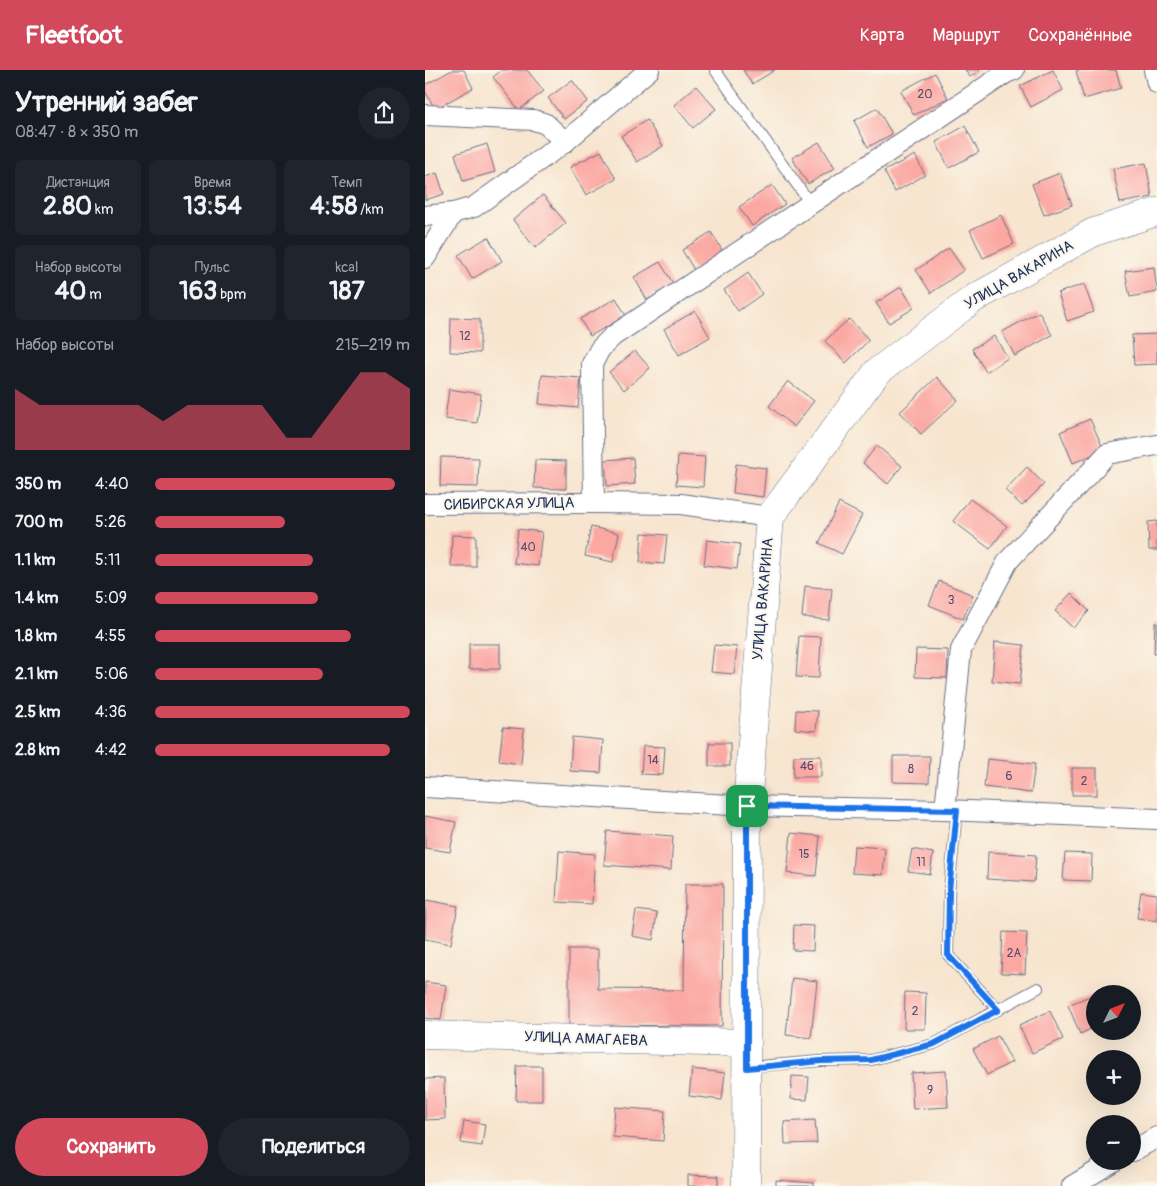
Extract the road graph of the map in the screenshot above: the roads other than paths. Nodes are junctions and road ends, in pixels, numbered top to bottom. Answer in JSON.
{"nodes":[{"id":1,"x":649,"y":70,"type":"edge"},
{"id":2,"x":715,"y":70,"type":"edge"},
{"id":3,"x":1015,"y":70,"type":"edge"},
{"id":4,"x":1155,"y":70,"type":"edge"},
{"id":5,"x":1157,"y":83,"type":"edge"},
{"id":6,"x":425,"y":115,"type":"edge"},
{"id":7,"x":565,"y":142,"type":"junction"},
{"id":8,"x":810,"y":203,"type":"junction"},
{"id":9,"x":1157,"y":212,"type":"edge"},
{"id":10,"x":453,"y":213,"type":"junction"},
{"id":11,"x":425,"y":216,"type":"edge"},
{"id":12,"x":425,"y":258,"type":"edge"},
{"id":13,"x":1157,"y":445,"type":"edge"},
{"id":14,"x":594,"y":503,"type":"junction"},
{"id":15,"x":425,"y":504,"type":"edge"},
{"id":16,"x":770,"y":517,"type":"junction"},
{"id":17,"x":425,"y":787,"type":"edge"},
{"id":18,"x":747,"y":806,"type":"junction"},
{"id":19,"x":951,"y":810,"type":"junction"},
{"id":20,"x":1157,"y":819,"type":"edge"},
{"id":21,"x":1039,"y":988,"type":"dead end"},
{"id":22,"x":998,"y":1010,"type":"junction"},
{"id":23,"x":425,"y":1034,"type":"edge"},
{"id":24,"x":747,"y":1055,"type":"junction"},
{"id":25,"x":1157,"y":1136,"type":"edge"},
{"id":26,"x":1141,"y":1146,"type":"edge"},
{"id":27,"x":1099,"y":1170,"type":"edge"},
{"id":28,"x":746,"y":1186,"type":"edge"},
{"id":29,"x":1072,"y":1186,"type":"edge"}],
"edges":[{"from":1,"to":7,"type":"street"},
{"from":2,"to":8,"type":"lane"},
{"from":3,"to":8,"type":"street"},
{"from":4,"to":5,"type":"street"},
{"from":6,"to":7,"type":"street"},
{"from":7,"to":10,"type":"street"},
{"from":8,"to":14,"type":"street"},
{"from":9,"to":16,"type":"street","name":"УЛИЦА ВАКАРИНА"},
{"from":10,"to":11,"type":"street"},
{"from":10,"to":12,"type":"street"},
{"from":13,"to":19,"type":"street"},
{"from":14,"to":15,"type":"street","name":"СИБИРСКАЯ УЛИЦА"},
{"from":14,"to":16,"type":"street","name":"СИБИРСКАЯ УЛИЦА"},
{"from":16,"to":18,"type":"street","name":"УЛИЦА ВАКАРИНА"},
{"from":17,"to":18,"type":"street"},
{"from":18,"to":19,"type":"street"},
{"from":18,"to":24,"type":"street","name":"УЛИЦА ВАКАРИНА"},
{"from":19,"to":20,"type":"street"},
{"from":19,"to":22,"type":"lane"},
{"from":21,"to":22,"type":"lane"},
{"from":22,"to":24,"type":"lane"},
{"from":23,"to":24,"type":"street","name":"УЛИЦА АМАГАЕВА"},
{"from":24,"to":28,"type":"street","name":"УЛИЦА ВАКАРИНА"},
{"from":25,"to":26,"type":"street"},
{"from":27,"to":29,"type":"street"}]}
